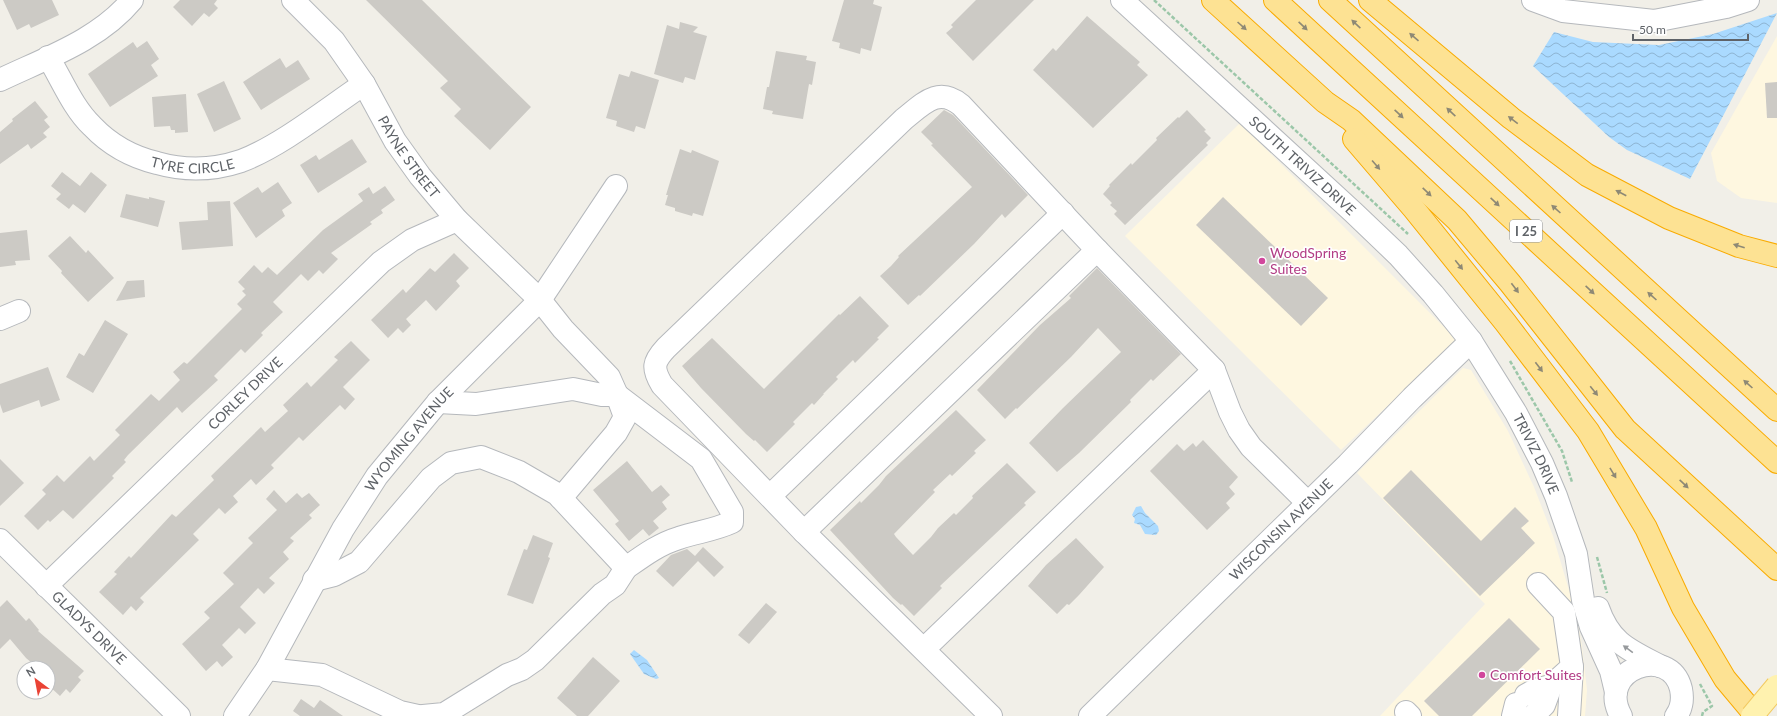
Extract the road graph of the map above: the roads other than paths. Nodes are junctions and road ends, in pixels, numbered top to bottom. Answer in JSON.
{"nodes":[{"id":1,"x":132,"y":0,"type":"edge"},
{"id":2,"x":293,"y":0,"type":"edge"},
{"id":3,"x":1122,"y":0,"type":"edge"},
{"id":4,"x":1213,"y":0,"type":"edge"},
{"id":5,"x":1275,"y":0,"type":"edge"},
{"id":6,"x":1330,"y":0,"type":"edge"},
{"id":7,"x":1370,"y":0,"type":"edge"},
{"id":8,"x":1533,"y":0,"type":"edge"},
{"id":9,"x":1748,"y":0,"type":"edge"},
{"id":10,"x":48,"y":57,"type":"junction"},
{"id":11,"x":0,"y":80,"type":"edge"},
{"id":12,"x":364,"y":84,"type":"junction"},
{"id":13,"x":1325,"y":102,"type":"junction"},
{"id":14,"x":616,"y":186,"type":"dead end"},
{"id":15,"x":1063,"y":213,"type":"junction"},
{"id":16,"x":457,"y":220,"type":"junction"},
{"id":17,"x":1097,"y":250,"type":"junction"},
{"id":18,"x":1777,"y":256,"type":"edge"},
{"id":19,"x":540,"y":300,"type":"junction"},
{"id":20,"x":1471,"y":341,"type":"junction"},
{"id":21,"x":1214,"y":370,"type":"junction"},
{"id":22,"x":617,"y":395,"type":"junction"},
{"id":23,"x":438,"y":402,"type":"junction"},
{"id":24,"x":1777,"y":410,"type":"edge"},
{"id":25,"x":1777,"y":462,"type":"edge"},
{"id":26,"x":770,"y":496,"type":"junction"},
{"id":27,"x":561,"y":498,"type":"junction"},
{"id":28,"x":1308,"y":503,"type":"junction"},
{"id":29,"x":804,"y":532,"type":"junction"},
{"id":30,"x":0,"y":540,"type":"edge"},
{"id":31,"x":626,"y":568,"type":"junction"},
{"id":32,"x":1777,"y":569,"type":"edge"},
{"id":33,"x":1580,"y":576,"type":"junction"},
{"id":34,"x":314,"y":580,"type":"junction"},
{"id":35,"x":1538,"y":584,"type":"dead end"},
{"id":36,"x":46,"y":586,"type":"junction"},
{"id":37,"x":924,"y":649,"type":"junction"},
{"id":38,"x":1572,"y":667,"type":"junction"},
{"id":39,"x":1663,"y":667,"type":"junction"},
{"id":40,"x":267,"y":668,"type":"junction"},
{"id":41,"x":1777,"y":686,"type":"edge"},
{"id":42,"x":1616,"y":706,"type":"edge"},
{"id":43,"x":1522,"y":708,"type":"edge"},
{"id":44,"x":1679,"y":714,"type":"edge"},
{"id":45,"x":179,"y":716,"type":"edge"},
{"id":46,"x":235,"y":716,"type":"edge"},
{"id":47,"x":418,"y":716,"type":"edge"},
{"id":48,"x":423,"y":716,"type":"edge"},
{"id":49,"x":991,"y":716,"type":"edge"},
{"id":50,"x":1090,"y":716,"type":"edge"},
{"id":51,"x":1569,"y":716,"type":"edge"},
{"id":52,"x":1752,"y":716,"type":"edge"},
{"id":53,"x":1756,"y":716,"type":"edge"}],
"edges":[{"from":1,"to":10,"type":"street"},
{"from":2,"to":12,"type":"street","name":"PAYNE STREET"},
{"from":3,"to":20,"type":"street","name":"SOUTH TRIVIZ DRIVE"},
{"from":4,"to":13,"type":"highway","one_way":true},
{"from":5,"to":25,"type":"highway","number":"I 25","one_way":true},
{"from":24,"to":6,"type":"highway","number":"I 25","one_way":true},
{"from":18,"to":7,"type":"highway","one_way":true},
{"from":8,"to":9,"type":"street"},
{"from":10,"to":11,"type":"street"},
{"from":10,"to":12,"type":"street","name":"TYRE CIRCLE"},
{"from":12,"to":16,"type":"street","name":"PAYNE STREET"},
{"from":13,"to":32,"type":"highway","one_way":true},
{"from":13,"to":53,"type":"highway","one_way":true},
{"from":14,"to":19,"type":"street","name":"WYOMING AVENUE"},
{"from":15,"to":17,"type":"street"},
{"from":15,"to":26,"type":"street"},
{"from":15,"to":26,"type":"street"},
{"from":16,"to":19,"type":"street","name":"PAYNE STREET"},
{"from":16,"to":36,"type":"street","name":"CORLEY DRIVE"},
{"from":17,"to":21,"type":"street"},
{"from":17,"to":29,"type":"street"},
{"from":19,"to":22,"type":"street","name":"PAYNE STREET"},
{"from":19,"to":23,"type":"street","name":"WYOMING AVENUE"},
{"from":20,"to":28,"type":"street","name":"WISCONSIN AVENUE"},
{"from":20,"to":33,"type":"street","name":"TRIVIZ DRIVE"},
{"from":21,"to":28,"type":"street"},
{"from":21,"to":37,"type":"street"},
{"from":22,"to":23,"type":"street"},
{"from":22,"to":27,"type":"street","name":"PAYNE STREET"},
{"from":22,"to":31,"type":"street"},
{"from":23,"to":34,"type":"street","name":"WYOMING AVENUE"},
{"from":26,"to":29,"type":"street"},
{"from":27,"to":31,"type":"street"},
{"from":27,"to":34,"type":"street"},
{"from":28,"to":50,"type":"street","name":"WISCONSIN AVENUE"},
{"from":29,"to":37,"type":"street"},
{"from":30,"to":36,"type":"street","name":"GLADYS DRIVE"},
{"from":31,"to":48,"type":"street"},
{"from":39,"to":33,"type":"street","name":"TRIVIZ DRIVE","one_way":true},
{"from":33,"to":42,"type":"street","name":"TRIVIZ DRIVE"},
{"from":34,"to":40,"type":"street","name":"WYOMING AVENUE"},
{"from":35,"to":38,"type":"street"},
{"from":36,"to":45,"type":"street","name":"GLADYS DRIVE"},
{"from":37,"to":49,"type":"street"},
{"from":38,"to":43,"type":"street"},
{"from":38,"to":51,"type":"street"},
{"from":39,"to":42,"type":"street"},
{"from":39,"to":44,"type":"street","name":"TRIVIZ DRIVE"},
{"from":40,"to":46,"type":"street","name":"WYOMING AVENUE"},
{"from":40,"to":47,"type":"street"},
{"from":41,"to":52,"type":"main road","bridge":true}]}
